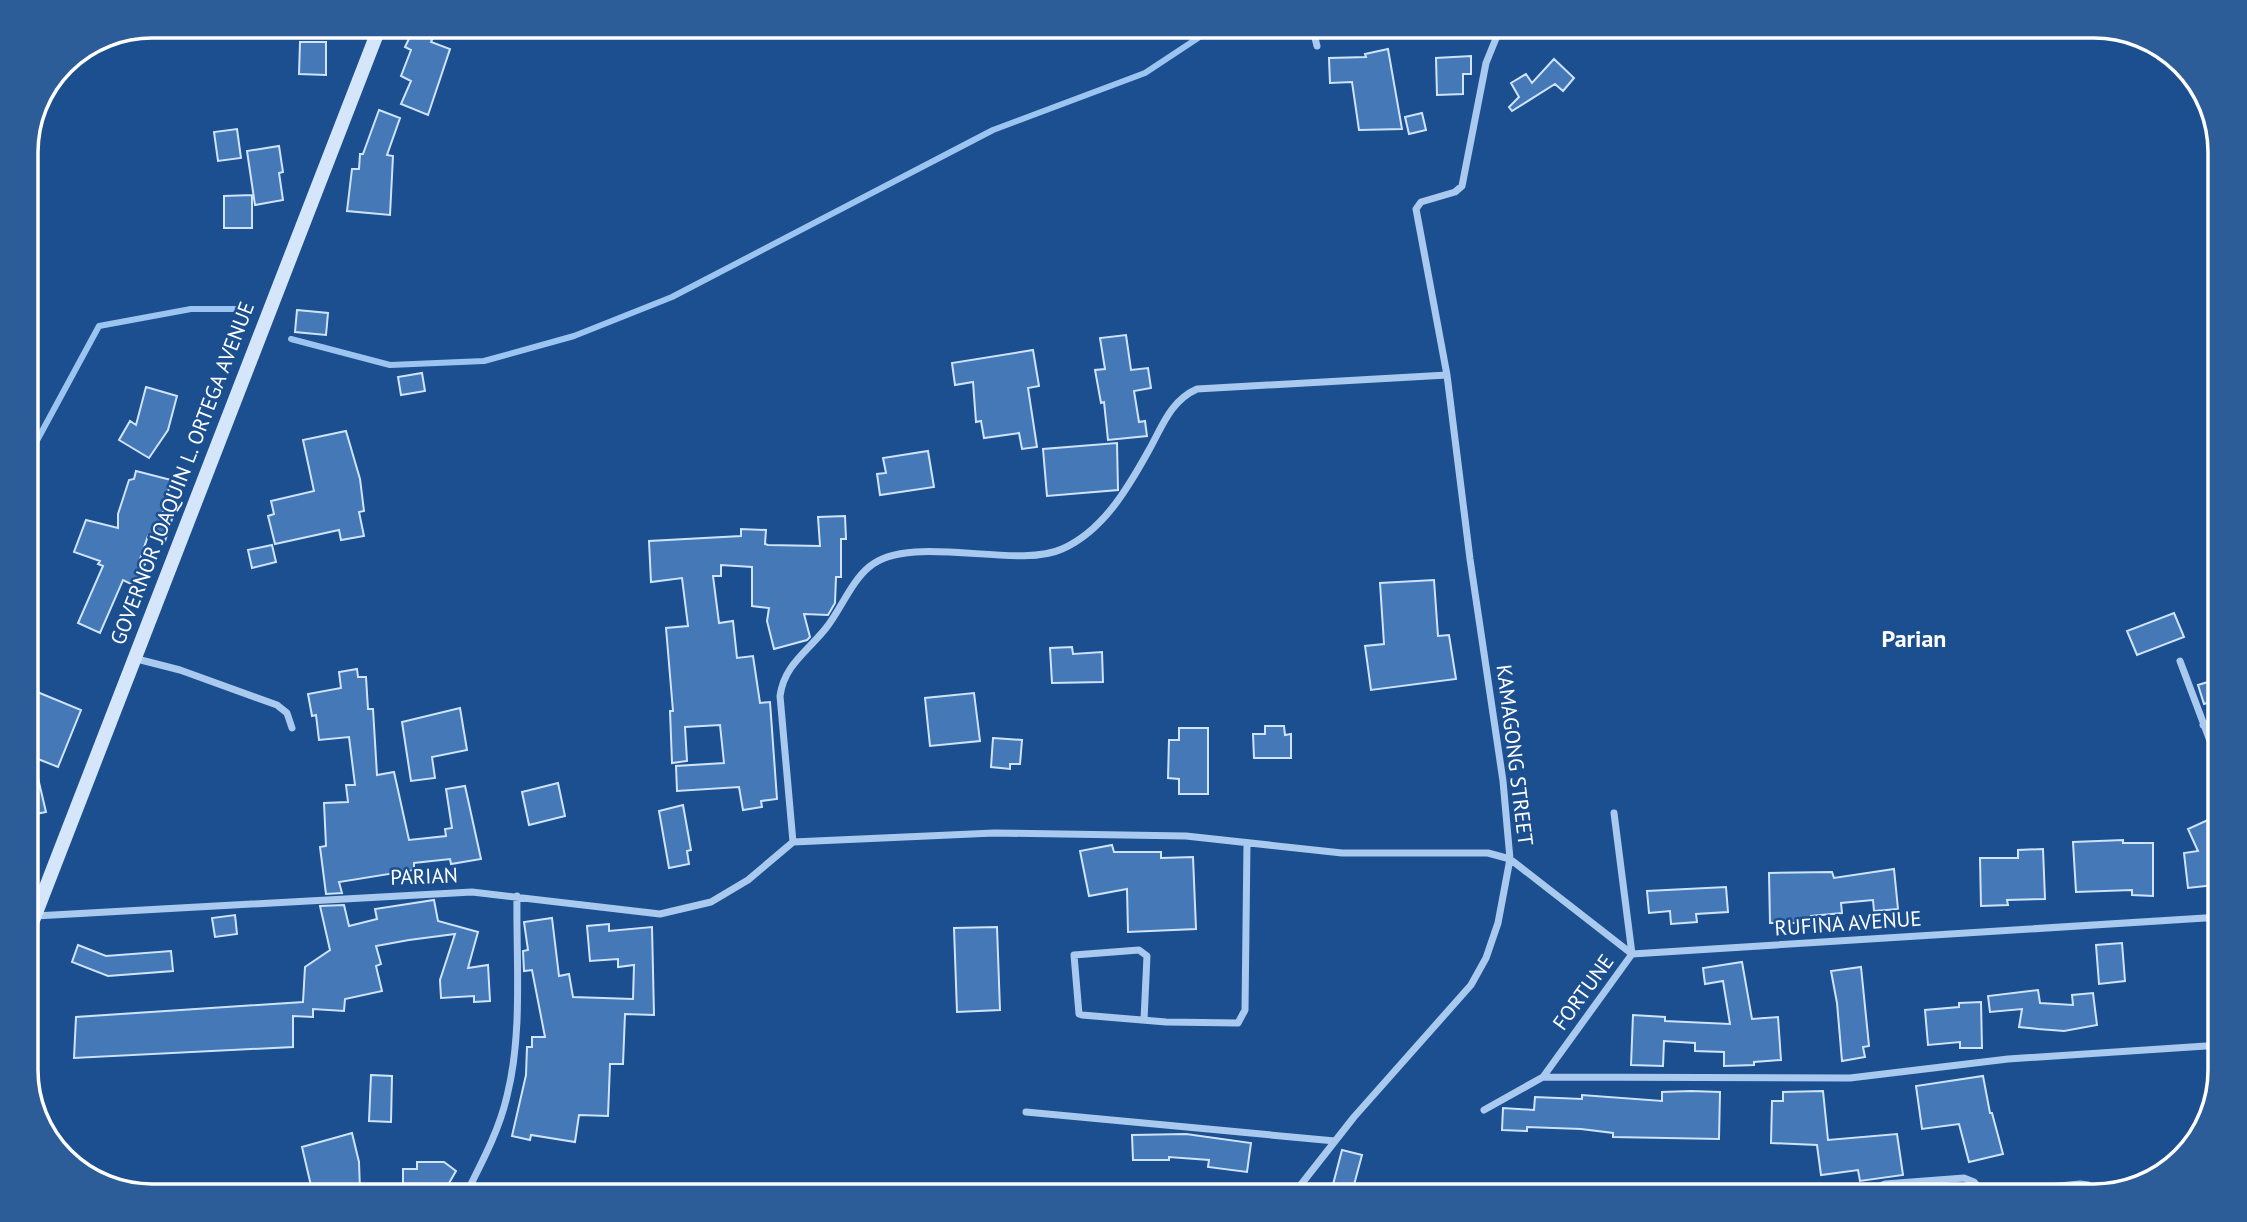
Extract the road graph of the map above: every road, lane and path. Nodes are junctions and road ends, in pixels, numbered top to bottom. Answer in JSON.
{"nodes":[{"id":1,"x":375,"y":38,"type":"edge"},
{"id":2,"x":1315,"y":38,"type":"edge"},
{"id":3,"x":1496,"y":38,"type":"edge"},
{"id":4,"x":1317,"y":46,"type":"dead end"},
{"id":5,"x":1447,"y":374,"type":"junction"},
{"id":6,"x":132,"y":658,"type":"junction"},
{"id":7,"x":2180,"y":661,"type":"dead end"},
{"id":8,"x":2208,"y":724,"type":"edge"},
{"id":9,"x":2203,"y":725,"type":"junction"},
{"id":10,"x":292,"y":728,"type":"dead end"},
{"id":11,"x":2208,"y":738,"type":"edge"},
{"id":12,"x":1614,"y":813,"type":"dead end"},
{"id":13,"x":793,"y":842,"type":"junction"},
{"id":14,"x":1247,"y":843,"type":"junction"},
{"id":15,"x":1510,"y":859,"type":"junction"},
{"id":16,"x":517,"y":896,"type":"junction"},
{"id":17,"x":39,"y":903,"type":"edge"},
{"id":18,"x":39,"y":916,"type":"edge"},
{"id":19,"x":2208,"y":918,"type":"edge"},
{"id":20,"x":1632,"y":954,"type":"junction"},
{"id":21,"x":1144,"y":1020,"type":"junction"},
{"id":22,"x":2208,"y":1046,"type":"edge"},
{"id":23,"x":1544,"y":1077,"type":"junction"},
{"id":24,"x":1484,"y":1110,"type":"dead end"},
{"id":25,"x":1026,"y":1112,"type":"dead end"},
{"id":26,"x":1335,"y":1141,"type":"junction"},
{"id":27,"x":471,"y":1184,"type":"edge"},
{"id":28,"x":1301,"y":1184,"type":"edge"},
{"id":29,"x":1885,"y":1184,"type":"edge"},
{"id":30,"x":1976,"y":1184,"type":"edge"}],
"edges":[{"from":1,"to":6,"type":"main road","name":"GOVERNOR JOAQUIN L. ORTEGA AVENUE"},
{"from":2,"to":4,"type":"street"},
{"from":3,"to":5,"type":"street","name":"KAMAGONG STREET"},
{"from":5,"to":13,"type":"street"},
{"from":5,"to":15,"type":"street","name":"KAMAGONG STREET"},
{"from":6,"to":10,"type":"street"},
{"from":6,"to":17,"type":"main road","name":"GOVERNOR JOAQUIN L. ORTEGA AVENUE"},
{"from":7,"to":9,"type":"street"},
{"from":8,"to":9,"type":"street"},
{"from":9,"to":11,"type":"street"},
{"from":12,"to":20,"type":"street","name":"FORTUNE"},
{"from":13,"to":14,"type":"street"},
{"from":13,"to":16,"type":"street","name":"PARIAN"},
{"from":14,"to":15,"type":"street"},
{"from":14,"to":21,"type":"street"},
{"from":15,"to":20,"type":"street"},
{"from":15,"to":26,"type":"street","name":"KAMAGONG STREET"},
{"from":16,"to":18,"type":"street","name":"PARIAN"},
{"from":16,"to":27,"type":"street"},
{"from":19,"to":20,"type":"street","name":"RUFINA AVENUE"},
{"from":20,"to":23,"type":"street","name":"FORTUNE"},
{"from":21,"to":21,"type":"street"},
{"from":22,"to":23,"type":"street"},
{"from":23,"to":24,"type":"street","name":"FORTUNE"},
{"from":25,"to":26,"type":"street"},
{"from":26,"to":28,"type":"street","name":"KAMAGONG STREET"},
{"from":29,"to":30,"type":"street"}]}
